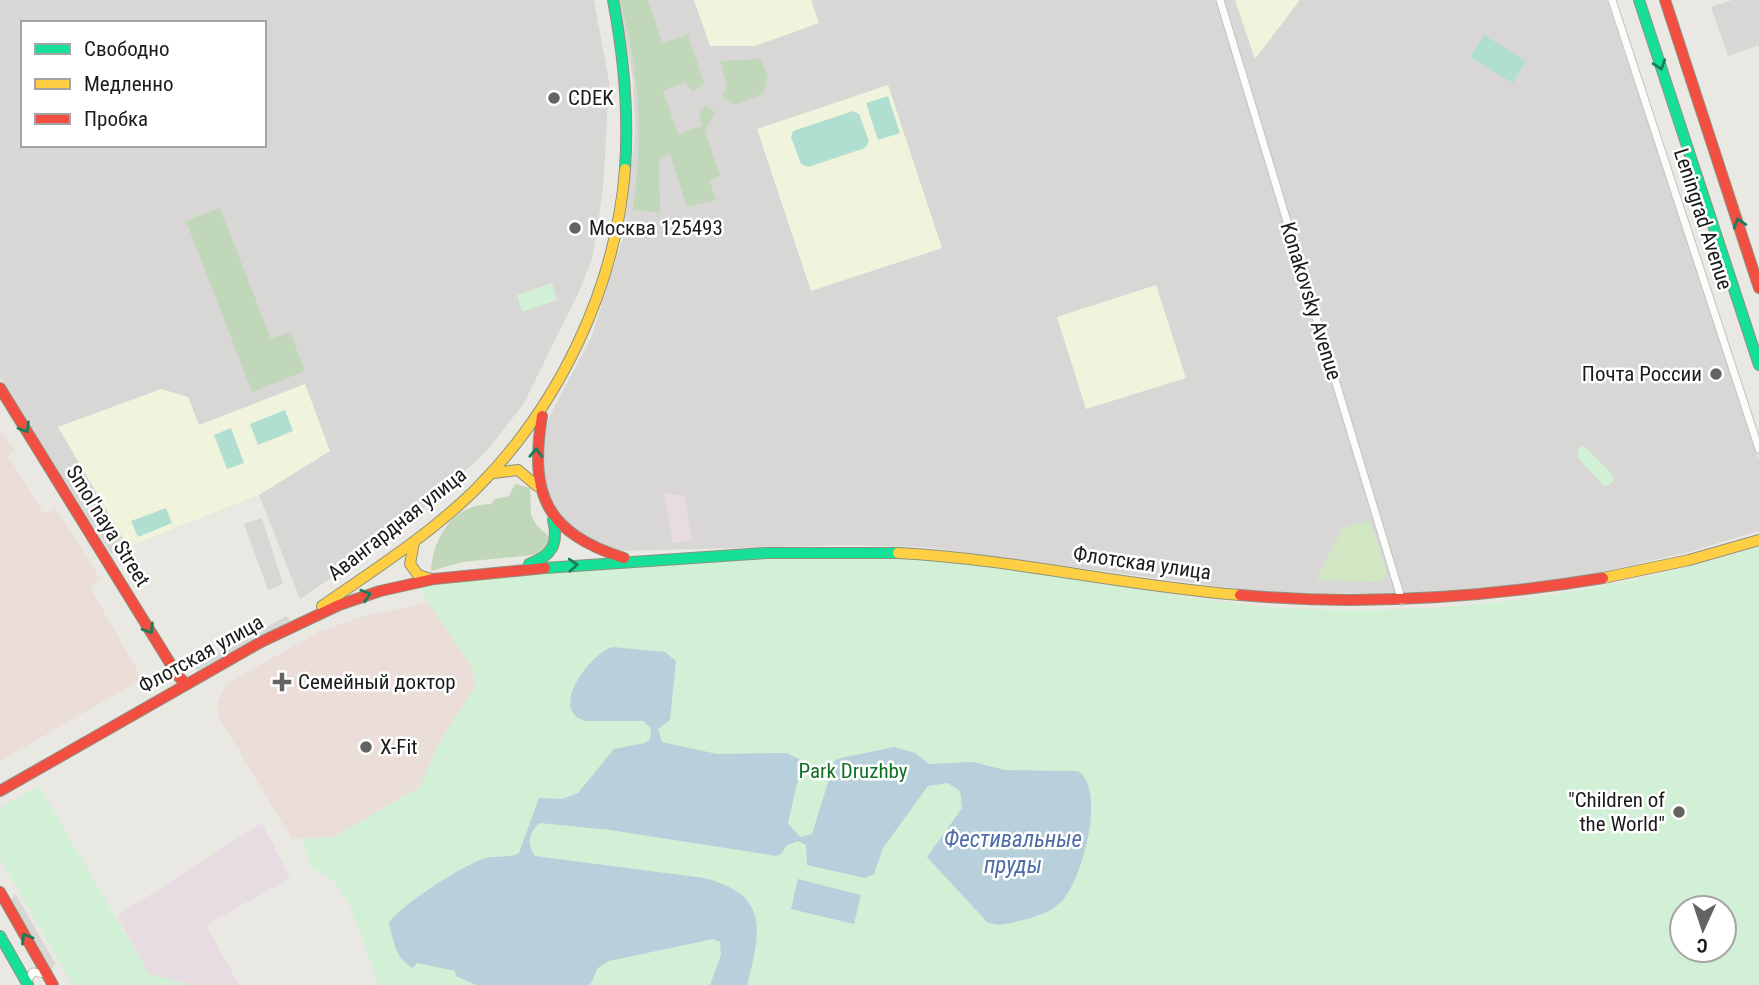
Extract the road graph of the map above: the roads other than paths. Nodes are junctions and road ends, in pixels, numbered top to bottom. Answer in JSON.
{"nodes":[{"id":1,"x":613,"y":0,"type":"edge"},
{"id":2,"x":1220,"y":0,"type":"edge"},
{"id":3,"x":1612,"y":0,"type":"edge"},
{"id":4,"x":1639,"y":0,"type":"edge"},
{"id":5,"x":1665,"y":0,"type":"edge"},
{"id":6,"x":1759,"y":288,"type":"edge"},
{"id":7,"x":1759,"y":365,"type":"edge"},
{"id":8,"x":0,"y":387,"type":"edge"},
{"id":9,"x":542,"y":413,"type":"junction"},
{"id":10,"x":1759,"y":449,"type":"edge"},
{"id":11,"x":491,"y":474,"type":"junction"},
{"id":12,"x":541,"y":493,"type":"junction"},
{"id":13,"x":553,"y":517,"type":"junction"},
{"id":14,"x":415,"y":540,"type":"junction"},
{"id":15,"x":1759,"y":540,"type":"edge"},
{"id":16,"x":631,"y":560,"type":"junction"},
{"id":17,"x":514,"y":569,"type":"junction"},
{"id":18,"x":433,"y":579,"type":"junction"},
{"id":19,"x":1402,"y":602,"type":"junction"},
{"id":20,"x":302,"y":620,"type":"junction"},
{"id":21,"x":186,"y":684,"type":"junction"},
{"id":22,"x":0,"y":791,"type":"edge"},
{"id":23,"x":0,"y":892,"type":"edge"},
{"id":24,"x":0,"y":936,"type":"edge"},
{"id":25,"x":47,"y":974,"type":"junction"},
{"id":26,"x":28,"y":985,"type":"edge"},
{"id":27,"x":53,"y":985,"type":"edge"}],
"edges":[{"from":1,"to":9,"type":"street"},
{"from":2,"to":19,"type":"street","name":"Konakovsky Avenue"},
{"from":3,"to":10,"type":"street","name":"Leningrad Avenue"},
{"from":4,"to":7,"type":"street","name":"Leningrad Avenue","one_way":true},
{"from":6,"to":5,"type":"street","name":"Leningrad Avenue","one_way":true},
{"from":8,"to":21,"type":"street","name":"Smol'naya Street","one_way":true},
{"from":9,"to":11,"type":"street","name":"Авангардная улица"},
{"from":12,"to":9,"type":"street","one_way":true},
{"from":11,"to":12,"type":"street"},
{"from":11,"to":14,"type":"street","name":"Авангардная улица"},
{"from":12,"to":13,"type":"street"},
{"from":13,"to":16,"type":"street"},
{"from":13,"to":17,"type":"street","name":"Флотская улица"},
{"from":14,"to":18,"type":"street"},
{"from":14,"to":20,"type":"street","name":"Авангардная улица"},
{"from":15,"to":19,"type":"street","name":"Флотская улица"},
{"from":17,"to":16,"type":"street","name":"Флотская улица","one_way":true},
{"from":16,"to":19,"type":"street","name":"Флотская улица"},
{"from":17,"to":18,"type":"street","name":"Флотская улица"},
{"from":20,"to":18,"type":"street","name":"Флотская улица","one_way":true},
{"from":20,"to":21,"type":"street","name":"Флотская улица"},
{"from":21,"to":22,"type":"street","name":"Флотская улица"},
{"from":25,"to":23,"type":"street","one_way":true},
{"from":24,"to":26,"type":"street"},
{"from":25,"to":26,"type":"street"},
{"from":25,"to":27,"type":"street"}]}
